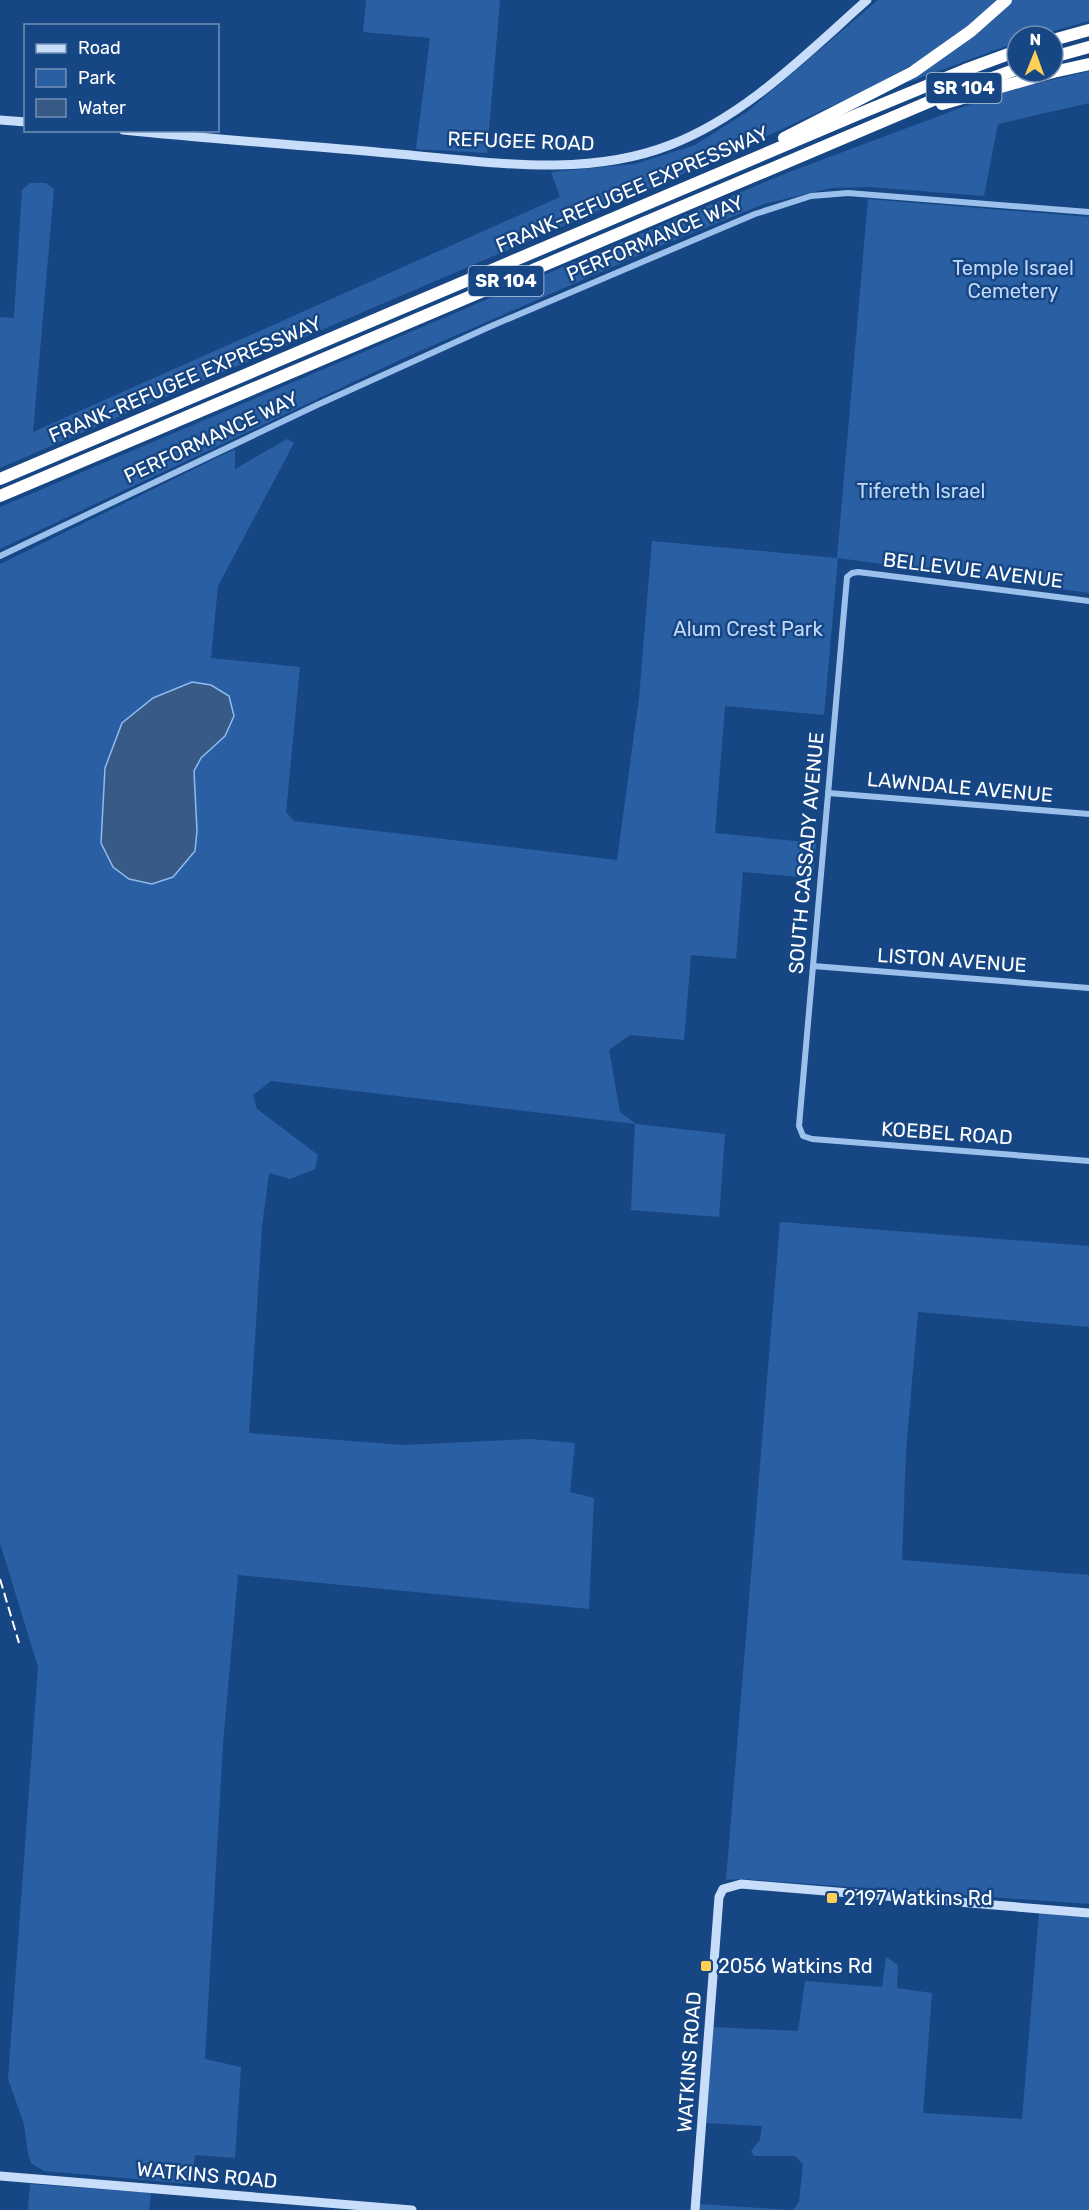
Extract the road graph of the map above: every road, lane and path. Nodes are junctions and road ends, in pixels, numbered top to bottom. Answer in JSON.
{"nodes":[{"id":1,"x":867,"y":0,"type":"edge"},
{"id":2,"x":1006,"y":0,"type":"edge"},
{"id":3,"x":1089,"y":30,"type":"edge"},
{"id":4,"x":1065,"y":37,"type":"edge"},
{"id":5,"x":1089,"y":47,"type":"edge"},
{"id":6,"x":1065,"y":54,"type":"edge"},
{"id":7,"x":1005,"y":55,"type":"edge"},
{"id":8,"x":1089,"y":64,"type":"edge"},
{"id":9,"x":1065,"y":69,"type":"edge"},
{"id":10,"x":1005,"y":74,"type":"edge"},
{"id":11,"x":1012,"y":84,"type":"edge"},
{"id":12,"x":911,"y":109,"type":"junction"},
{"id":13,"x":0,"y":120,"type":"edge"},
{"id":14,"x":24,"y":122,"type":"edge"},
{"id":15,"x":147,"y":132,"type":"edge"},
{"id":16,"x":759,"y":156,"type":"junction"},
{"id":17,"x":1089,"y":212,"type":"edge"},
{"id":18,"x":0,"y":479,"type":"edge"},
{"id":19,"x":0,"y":496,"type":"edge"},
{"id":20,"x":0,"y":556,"type":"edge"},
{"id":21,"x":852,"y":573,"type":"joint"},
{"id":22,"x":1089,"y":601,"type":"edge"},
{"id":23,"x":828,"y":793,"type":"junction"},
{"id":24,"x":1089,"y":814,"type":"edge"},
{"id":25,"x":813,"y":966,"type":"junction"},
{"id":26,"x":1089,"y":988,"type":"edge"},
{"id":27,"x":803,"y":1136,"type":"joint"},
{"id":28,"x":1089,"y":1161,"type":"edge"},
{"id":29,"x":1089,"y":1913,"type":"edge"},
{"id":30,"x":0,"y":2176,"type":"edge"},
{"id":31,"x":412,"y":2210,"type":"edge"},
{"id":32,"x":695,"y":2210,"type":"edge"}],
"edges":[{"from":1,"to":15,"type":"street","name":"REFUGEE ROAD"},
{"from":2,"to":16,"type":"highway"},
{"from":3,"to":4,"type":"highway"},
{"from":5,"to":6,"type":"highway"},
{"from":7,"to":16,"type":"highway","name":"FRANK-REFUGEE EXPRESSWAY","number":"SR 104"},
{"from":8,"to":9,"type":"highway"},
{"from":10,"to":12,"type":"highway","name":"FRANK-REFUGEE EXPRESSWAY","number":"SR 104"},
{"from":11,"to":12,"type":"highway"},
{"from":12,"to":19,"type":"highway","name":"FRANK-REFUGEE EXPRESSWAY","number":"SR 104"},
{"from":13,"to":14,"type":"street"},
{"from":16,"to":18,"type":"highway","name":"FRANK-REFUGEE EXPRESSWAY","number":"SR 104"},
{"from":17,"to":20,"type":"street","name":"PERFORMANCE WAY"},
{"from":21,"to":22,"type":"street","name":"BELLEVUE AVENUE"},
{"from":21,"to":23,"type":"street","name":"SOUTH CASSADY AVENUE"},
{"from":23,"to":24,"type":"street","name":"LAWNDALE AVENUE"},
{"from":23,"to":25,"type":"street","name":"SOUTH CASSADY AVENUE"},
{"from":25,"to":26,"type":"street","name":"LISTON AVENUE"},
{"from":25,"to":27,"type":"street","name":"SOUTH CASSADY AVENUE"},
{"from":27,"to":28,"type":"street","name":"KOEBEL ROAD"},
{"from":29,"to":32,"type":"street","name":"WATKINS ROAD"},
{"from":30,"to":31,"type":"street","name":"WATKINS ROAD"}]}
